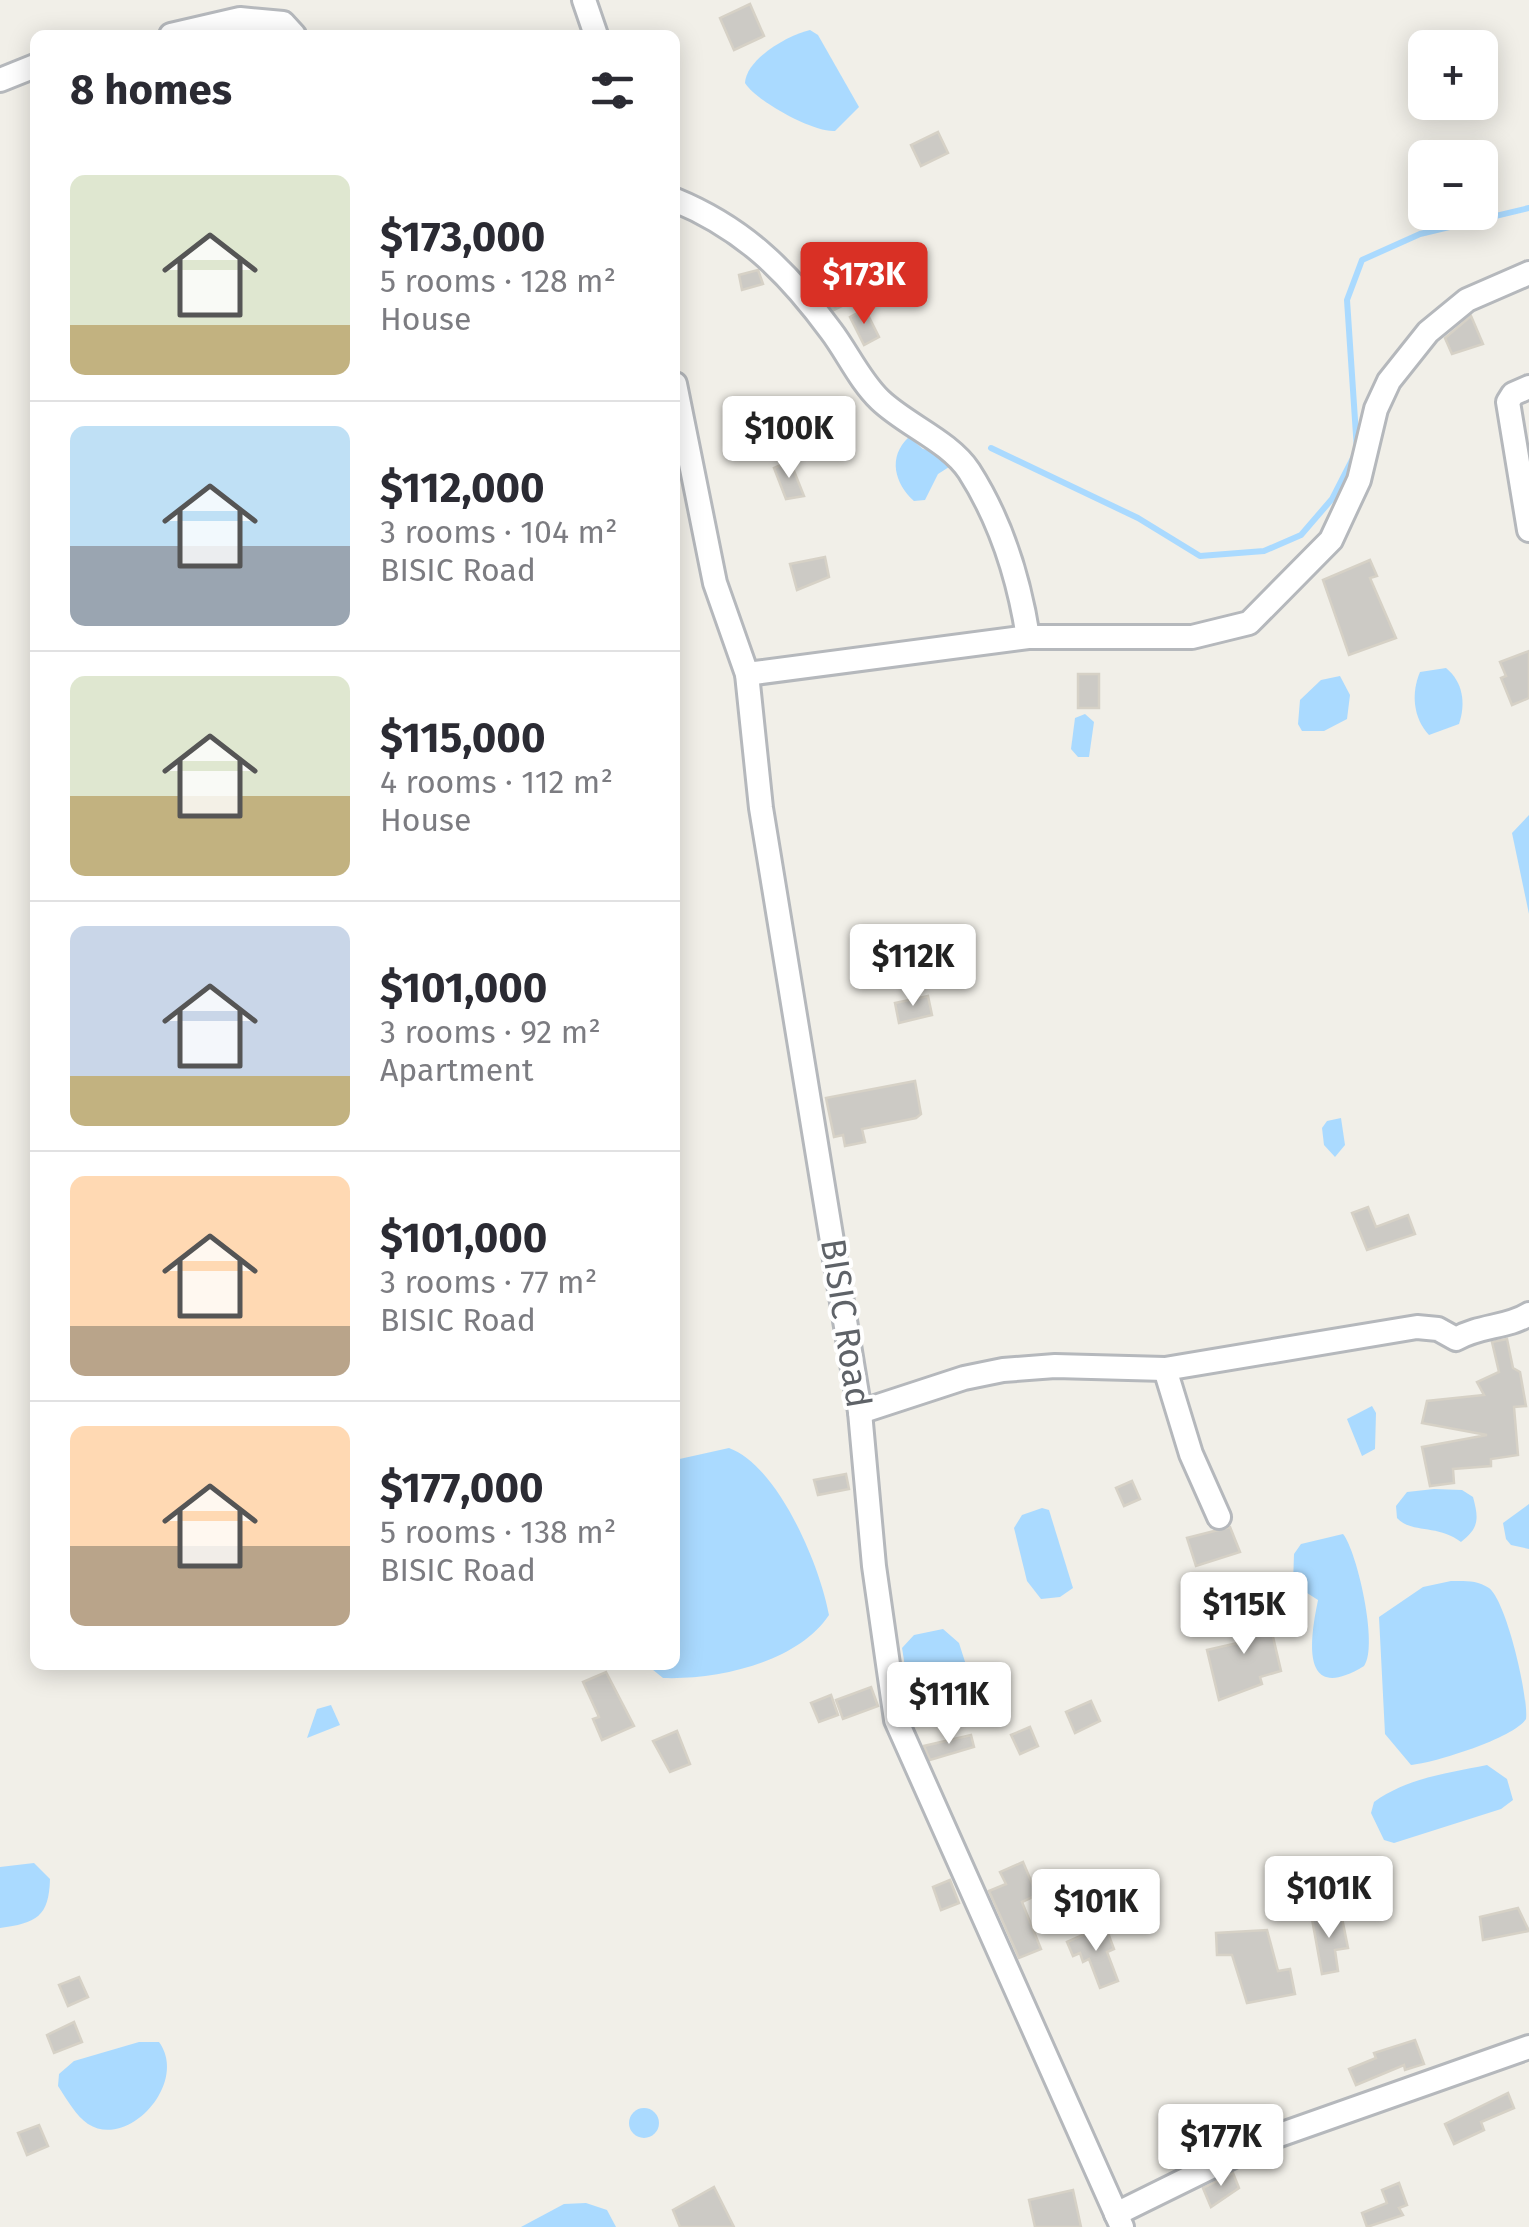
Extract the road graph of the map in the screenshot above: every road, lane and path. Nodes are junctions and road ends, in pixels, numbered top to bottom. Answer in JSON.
{"nodes":[{"id":1,"x":584,"y":0,"type":"edge"},
{"id":2,"x":193,"y":30,"type":"edge"},
{"id":3,"x":290,"y":30,"type":"edge"},
{"id":4,"x":594,"y":30,"type":"edge"},
{"id":5,"x":30,"y":68,"type":"edge"},
{"id":6,"x":0,"y":80,"type":"edge"},
{"id":7,"x":680,"y":202,"type":"edge"},
{"id":8,"x":1529,"y":273,"type":"edge"},
{"id":9,"x":1529,"y":387,"type":"edge"},
{"id":10,"x":680,"y":408,"type":"edge"},
{"id":11,"x":1529,"y":530,"type":"edge"},
{"id":12,"x":1028,"y":637,"type":"junction"},
{"id":13,"x":747,"y":674,"type":"junction"},
{"id":14,"x":1529,"y":1314,"type":"edge"},
{"id":15,"x":1164,"y":1369,"type":"junction"},
{"id":16,"x":860,"y":1412,"type":"junction"},
{"id":17,"x":1219,"y":1518,"type":"dead end"},
{"id":18,"x":1529,"y":2046,"type":"edge"},
{"id":19,"x":1119,"y":2221,"type":"edge"}],
"edges":[{"from":1,"to":4,"type":"street"},
{"from":2,"to":3,"type":"street"},
{"from":5,"to":6,"type":"street"},
{"from":7,"to":12,"type":"street"},
{"from":8,"to":12,"type":"street"},
{"from":9,"to":11,"type":"street"},
{"from":10,"to":13,"type":"street","name":"BISIC Road"},
{"from":12,"to":13,"type":"street"},
{"from":13,"to":16,"type":"street","name":"BISIC Road"},
{"from":14,"to":15,"type":"street"},
{"from":15,"to":16,"type":"street"},
{"from":15,"to":17,"type":"street"},
{"from":16,"to":19,"type":"street","name":"BISIC Road"},
{"from":18,"to":19,"type":"street"}]}
